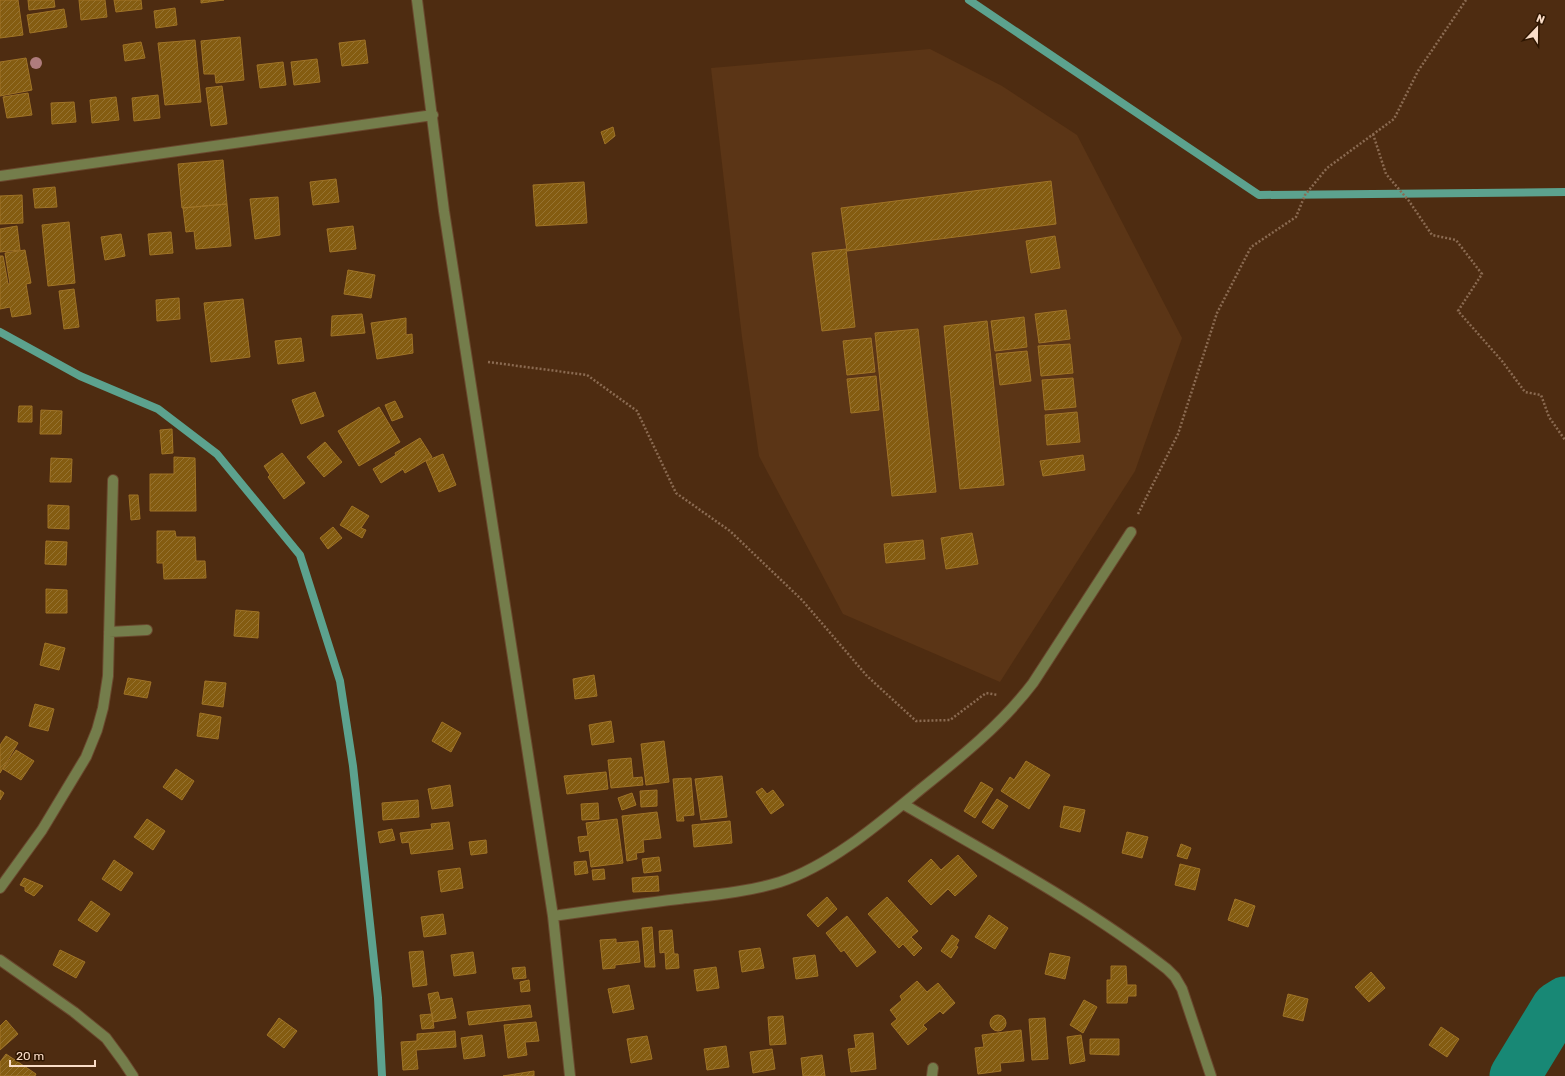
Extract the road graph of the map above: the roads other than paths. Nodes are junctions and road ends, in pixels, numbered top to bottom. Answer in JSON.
{"nodes":[{"id":1,"x":417,"y":0,"type":"edge"},
{"id":2,"x":433,"y":115,"type":"junction"},
{"id":3,"x":0,"y":176,"type":"edge"},
{"id":4,"x":113,"y":480,"type":"dead end"},
{"id":5,"x":1131,"y":532,"type":"dead end"},
{"id":6,"x":147,"y":630,"type":"dead end"},
{"id":7,"x":109,"y":632,"type":"junction"},
{"id":8,"x":903,"y":804,"type":"junction"},
{"id":9,"x":0,"y":888,"type":"edge"},
{"id":10,"x":553,"y":916,"type":"junction"},
{"id":11,"x":0,"y":960,"type":"edge"},
{"id":12,"x":133,"y":1076,"type":"edge"},
{"id":13,"x":570,"y":1076,"type":"edge"},
{"id":14,"x":1211,"y":1076,"type":"edge"}],
"edges":[{"from":1,"to":2,"type":"street"},
{"from":2,"to":3,"type":"street"},
{"from":2,"to":10,"type":"street"},
{"from":4,"to":7,"type":"street"},
{"from":5,"to":8,"type":"street"},
{"from":6,"to":7,"type":"street"},
{"from":7,"to":9,"type":"street"},
{"from":8,"to":10,"type":"street"},
{"from":8,"to":14,"type":"street"},
{"from":10,"to":13,"type":"street"},
{"from":11,"to":12,"type":"street"}]}
